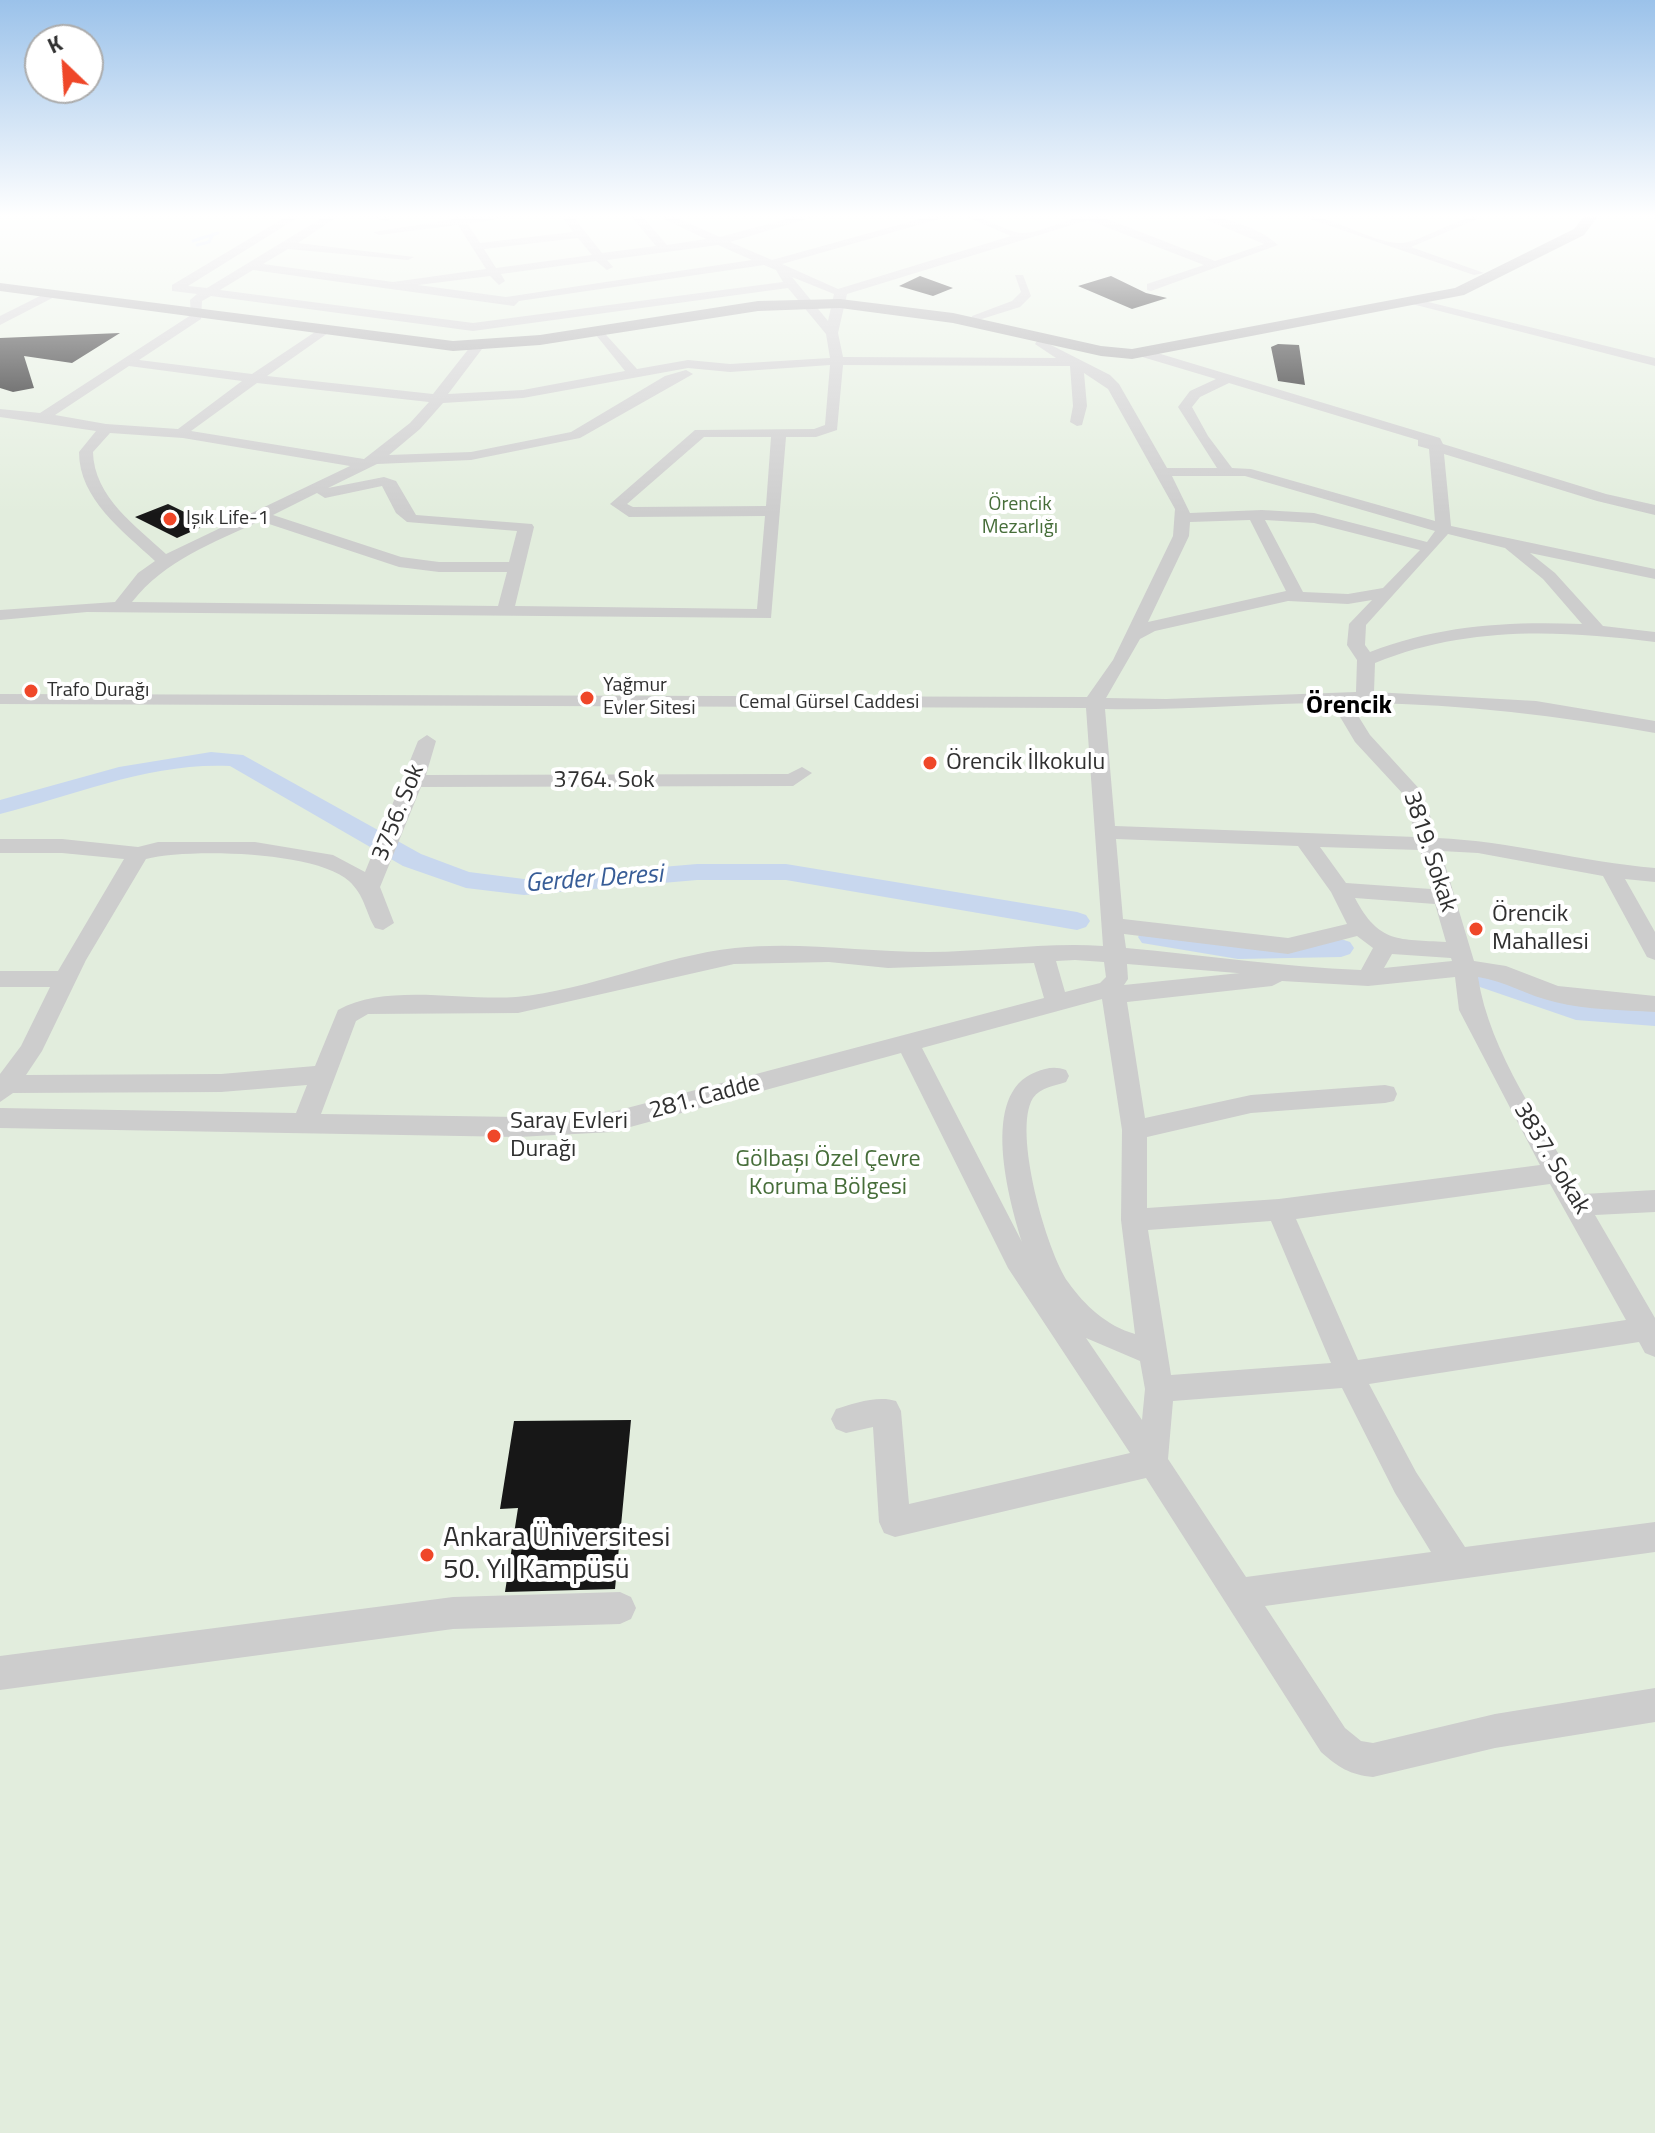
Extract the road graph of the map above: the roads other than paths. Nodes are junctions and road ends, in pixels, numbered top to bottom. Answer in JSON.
{"nodes":[{"id":1,"x":186,"y":315,"type":"edge"},
{"id":2,"x":250,"y":315,"type":"edge"},
{"id":3,"x":277,"y":315,"type":"edge"},
{"id":4,"x":371,"y":315,"type":"edge"},
{"id":5,"x":504,"y":315,"type":"edge"},
{"id":6,"x":524,"y":315,"type":"edge"},
{"id":7,"x":574,"y":315,"type":"edge"},
{"id":8,"x":644,"y":315,"type":"edge"},
{"id":9,"x":682,"y":315,"type":"edge"},
{"id":10,"x":814,"y":315,"type":"edge"},
{"id":11,"x":837,"y":315,"type":"edge"},
{"id":12,"x":931,"y":315,"type":"edge"},
{"id":13,"x":949,"y":315,"type":"edge"},
{"id":14,"x":987,"y":315,"type":"edge"},
{"id":15,"x":1332,"y":315,"type":"edge"},
{"id":16,"x":1334,"y":315,"type":"edge"},
{"id":17,"x":1471,"y":315,"type":"edge"},
{"id":18,"x":976,"y":319,"type":"junction"},
{"id":19,"x":529,"y":321,"type":"junction"},
{"id":20,"x":499,"y":324,"type":"junction"},
{"id":21,"x":324,"y":330,"type":"junction"},
{"id":22,"x":598,"y":330,"type":"junction"},
{"id":23,"x":832,"y":333,"type":"junction"},
{"id":24,"x":1035,"y":335,"type":"junction"},
{"id":25,"x":479,"y":345,"type":"junction"},
{"id":26,"x":1179,"y":346,"type":"junction"},
{"id":27,"x":1138,"y":353,"type":"junction"},
{"id":28,"x":837,"y":361,"type":"junction"},
{"id":29,"x":125,"y":362,"type":"junction"},
{"id":30,"x":1655,"y":362,"type":"edge"},
{"id":31,"x":1076,"y":363,"type":"junction"},
{"id":32,"x":1187,"y":366,"type":"junction"},
{"id":33,"x":711,"y":367,"type":"junction"},
{"id":34,"x":633,"y":373,"type":"junction"},
{"id":35,"x":256,"y":378,"type":"junction"},
{"id":36,"x":1224,"y":380,"type":"junction"},
{"id":37,"x":438,"y":399,"type":"junction"},
{"id":38,"x":0,"y":413,"type":"edge"},
{"id":39,"x":43,"y":417,"type":"junction"},
{"id":40,"x":1077,"y":422,"type":"dead end"},
{"id":41,"x":106,"y":428,"type":"junction"},
{"id":42,"x":779,"y":432,"type":"junction"},
{"id":43,"x":183,"y":434,"type":"junction"},
{"id":44,"x":1436,"y":447,"type":"junction"},
{"id":45,"x":370,"y":462,"type":"junction"},
{"id":46,"x":1226,"y":470,"type":"junction"},
{"id":47,"x":1162,"y":472,"type":"junction"},
{"id":48,"x":277,"y":504,"type":"junction"},
{"id":49,"x":1655,"y":510,"type":"edge"},
{"id":50,"x":773,"y":511,"type":"junction"},
{"id":51,"x":256,"y":514,"type":"junction"},
{"id":52,"x":1255,"y":515,"type":"junction"},
{"id":53,"x":1185,"y":518,"type":"junction"},
{"id":54,"x":1444,"y":529,"type":"junction"},
{"id":55,"x":1505,"y":543,"type":"junction"},
{"id":56,"x":1431,"y":548,"type":"junction"},
{"id":57,"x":164,"y":561,"type":"junction"},
{"id":58,"x":515,"y":567,"type":"junction"},
{"id":59,"x":1655,"y":574,"type":"edge"},
{"id":60,"x":1556,"y":587,"type":"junction"},
{"id":61,"x":1384,"y":593,"type":"junction"},
{"id":62,"x":1297,"y":596,"type":"junction"},
{"id":63,"x":1337,"y":599,"type":"junction"},
{"id":64,"x":120,"y":607,"type":"junction"},
{"id":65,"x":505,"y":612,"type":"junction"},
{"id":66,"x":0,"y":615,"type":"edge"},
{"id":67,"x":1358,"y":624,"type":"junction"},
{"id":68,"x":1512,"y":627,"type":"junction"},
{"id":69,"x":1597,"y":630,"type":"junction"},
{"id":70,"x":1133,"y":636,"type":"junction"},
{"id":71,"x":1655,"y":637,"type":"edge"},
{"id":72,"x":1366,"y":660,"type":"junction"},
{"id":73,"x":1365,"y":697,"type":"junction"},
{"id":74,"x":0,"y":699,"type":"edge"},
{"id":75,"x":1095,"y":708,"type":"junction"},
{"id":76,"x":0,"y":710,"type":"edge"},
{"id":77,"x":1345,"y":710,"type":"junction"},
{"id":78,"x":1655,"y":727,"type":"edge"},
{"id":79,"x":1655,"y":740,"type":"edge"},
{"id":80,"x":427,"y":741,"type":"dead end"},
{"id":81,"x":797,"y":776,"type":"dead end"},
{"id":82,"x":414,"y":781,"type":"junction"},
{"id":83,"x":1105,"y":832,"type":"junction"},
{"id":84,"x":1304,"y":840,"type":"junction"},
{"id":85,"x":1431,"y":844,"type":"junction"},
{"id":86,"x":0,"y":846,"type":"edge"},
{"id":87,"x":138,"y":854,"type":"junction"},
{"id":88,"x":1610,"y":871,"type":"junction"},
{"id":89,"x":1655,"y":875,"type":"edge"},
{"id":90,"x":370,"y":885,"type":"junction"},
{"id":91,"x":1340,"y":890,"type":"junction"},
{"id":92,"x":1444,"y":897,"type":"junction"},
{"id":93,"x":383,"y":923,"type":"dead end"},
{"id":94,"x":1112,"y":925,"type":"junction"},
{"id":95,"x":1360,"y":928,"type":"junction"},
{"id":96,"x":1385,"y":946,"type":"junction"},
{"id":97,"x":1655,"y":952,"type":"edge"},
{"id":98,"x":1043,"y":954,"type":"junction"},
{"id":99,"x":1115,"y":957,"type":"junction"},
{"id":100,"x":1463,"y":959,"type":"junction"},
{"id":101,"x":1294,"y":975,"type":"junction"},
{"id":102,"x":1368,"y":978,"type":"junction"},
{"id":103,"x":0,"y":979,"type":"edge"},
{"id":104,"x":66,"y":979,"type":"junction"},
{"id":105,"x":1110,"y":992,"type":"junction"},
{"id":106,"x":1057,"y":1004,"type":"junction"},
{"id":107,"x":1655,"y":1004,"type":"edge"},
{"id":108,"x":907,"y":1042,"type":"junction"},
{"id":109,"x":323,"y":1075,"type":"junction"},
{"id":110,"x":1057,"y":1076,"type":"dead end"},
{"id":111,"x":2,"y":1087,"type":"edge"},
{"id":112,"x":1385,"y":1094,"type":"dead end"},
{"id":113,"x":0,"y":1118,"type":"edge"},
{"id":114,"x":305,"y":1123,"type":"junction"},
{"id":115,"x":1134,"y":1130,"type":"junction"},
{"id":116,"x":1557,"y":1173,"type":"junction"},
{"id":117,"x":1655,"y":1201,"type":"edge"},
{"id":118,"x":1579,"y":1205,"type":"junction"},
{"id":119,"x":1279,"y":1210,"type":"junction"},
{"id":120,"x":1134,"y":1220,"type":"junction"},
{"id":121,"x":1651,"y":1336,"type":"edge"},
{"id":122,"x":1152,"y":1351,"type":"junction"},
{"id":123,"x":1351,"y":1374,"type":"junction"},
{"id":124,"x":1159,"y":1389,"type":"junction"},
{"id":125,"x":846,"y":1419,"type":"dead end"},
{"id":126,"x":1153,"y":1462,"type":"junction"},
{"id":127,"x":1655,"y":1537,"type":"edge"},
{"id":128,"x":1459,"y":1566,"type":"junction"},
{"id":129,"x":1238,"y":1594,"type":"junction"},
{"id":130,"x":620,"y":1608,"type":"dead end"},
{"id":131,"x":0,"y":1673,"type":"edge"},
{"id":132,"x":1655,"y":1705,"type":"edge"}],
"edges":[{"from":1,"to":29,"type":"street"},
{"from":2,"to":21,"type":"main road"},
{"from":3,"to":8,"type":"main road"},
{"from":4,"to":20,"type":"street"},
{"from":5,"to":20,"type":"street"},
{"from":6,"to":19,"type":"street"},
{"from":7,"to":19,"type":"street"},
{"from":9,"to":22,"type":"main road"},
{"from":10,"to":23,"type":"street"},
{"from":11,"to":23,"type":"street"},
{"from":12,"to":24,"type":"main road"},
{"from":13,"to":18,"type":"main road"},
{"from":14,"to":18,"type":"street"},
{"from":15,"to":27,"type":"main road"},
{"from":16,"to":26,"type":"main road"},
{"from":17,"to":30,"type":"street"},
{"from":18,"to":24,"type":"main road"},
{"from":19,"to":20,"type":"street"},
{"from":21,"to":25,"type":"main road"},
{"from":21,"to":35,"type":"street"},
{"from":22,"to":25,"type":"main road"},
{"from":22,"to":34,"type":"street"},
{"from":23,"to":28,"type":"street"},
{"from":24,"to":27,"type":"main road"},
{"from":24,"to":31,"type":"street"},
{"from":25,"to":37,"type":"street"},
{"from":26,"to":27,"type":"main road"},
{"from":26,"to":32,"type":"street"},
{"from":27,"to":32,"type":"street"},
{"from":27,"to":36,"type":"street"},
{"from":28,"to":31,"type":"street"},
{"from":28,"to":33,"type":"street"},
{"from":28,"to":42,"type":"street"},
{"from":29,"to":35,"type":"street"},
{"from":29,"to":39,"type":"street"},
{"from":31,"to":40,"type":"street"},
{"from":31,"to":47,"type":"street"},
{"from":32,"to":36,"type":"street"},
{"from":33,"to":34,"type":"street"},
{"from":33,"to":45,"type":"street"},
{"from":34,"to":37,"type":"street"},
{"from":35,"to":37,"type":"street"},
{"from":35,"to":43,"type":"street"},
{"from":36,"to":44,"type":"street"},
{"from":36,"to":46,"type":"street"},
{"from":37,"to":45,"type":"street"},
{"from":38,"to":39,"type":"street"},
{"from":39,"to":41,"type":"street"},
{"from":41,"to":43,"type":"street"},
{"from":41,"to":57,"type":"street"},
{"from":42,"to":50,"type":"street"},
{"from":42,"to":50,"type":"street"},
{"from":43,"to":45,"type":"street"},
{"from":44,"to":49,"type":"street"},
{"from":44,"to":54,"type":"street"},
{"from":45,"to":48,"type":"street"},
{"from":46,"to":47,"type":"street"},
{"from":46,"to":54,"type":"street"},
{"from":47,"to":53,"type":"street"},
{"from":48,"to":51,"type":"street"},
{"from":48,"to":58,"type":"street"},
{"from":50,"to":65,"type":"street"},
{"from":51,"to":57,"type":"street"},
{"from":51,"to":58,"type":"street"},
{"from":52,"to":53,"type":"street"},
{"from":52,"to":56,"type":"street"},
{"from":52,"to":62,"type":"street"},
{"from":53,"to":70,"type":"street"},
{"from":54,"to":55,"type":"street"},
{"from":54,"to":56,"type":"street"},
{"from":55,"to":59,"type":"street"},
{"from":55,"to":60,"type":"street"},
{"from":56,"to":61,"type":"street"},
{"from":57,"to":64,"type":"street"},
{"from":58,"to":65,"type":"street"},
{"from":60,"to":68,"type":"street"},
{"from":60,"to":69,"type":"street"},
{"from":61,"to":63,"type":"street"},
{"from":61,"to":67,"type":"street"},
{"from":62,"to":63,"type":"street"},
{"from":62,"to":70,"type":"street"},
{"from":63,"to":67,"type":"street"},
{"from":64,"to":65,"type":"street"},
{"from":64,"to":66,"type":"street"},
{"from":67,"to":72,"type":"street"},
{"from":68,"to":69,"type":"street"},
{"from":68,"to":72,"type":"street"},
{"from":69,"to":71,"type":"street"},
{"from":70,"to":75,"type":"street"},
{"from":72,"to":73,"type":"street"},
{"from":73,"to":75,"type":"street","name":"Cemal Gürsel Caddesi"},
{"from":73,"to":78,"type":"street","name":"Cemal Gürsel Caddesi"},
{"from":74,"to":75,"type":"street","name":"Cemal Gürsel Caddesi"},
{"from":75,"to":76,"type":"street","name":"Cemal Gürsel Caddesi"},
{"from":75,"to":77,"type":"street","name":"Cemal Gürsel Caddesi"},
{"from":75,"to":83,"type":"street"},
{"from":77,"to":79,"type":"street","name":"Cemal Gürsel Caddesi"},
{"from":77,"to":85,"type":"street","name":"3819. Sokak"},
{"from":80,"to":82,"type":"street","name":"3756. Sok"},
{"from":81,"to":82,"type":"street","name":"3764. Sok"},
{"from":82,"to":90,"type":"street","name":"3756. Sok"},
{"from":83,"to":84,"type":"street"},
{"from":83,"to":94,"type":"street"},
{"from":84,"to":85,"type":"street"},
{"from":84,"to":91,"type":"street"},
{"from":85,"to":88,"type":"street"},
{"from":85,"to":92,"type":"street","name":"3819. Sokak"},
{"from":86,"to":87,"type":"street"},
{"from":87,"to":90,"type":"street"},
{"from":87,"to":104,"type":"street"},
{"from":88,"to":89,"type":"street"},
{"from":88,"to":97,"type":"street"},
{"from":90,"to":93,"type":"street"},
{"from":91,"to":92,"type":"street"},
{"from":91,"to":95,"type":"street"},
{"from":92,"to":100,"type":"street","name":"3819. Sokak"},
{"from":94,"to":95,"type":"street"},
{"from":94,"to":99,"type":"street"},
{"from":95,"to":96,"type":"street"},
{"from":96,"to":100,"type":"street"},
{"from":96,"to":102,"type":"street"},
{"from":98,"to":99,"type":"street"},
{"from":98,"to":106,"type":"street"},
{"from":98,"to":109,"type":"street"},
{"from":99,"to":101,"type":"street"},
{"from":99,"to":105,"type":"street"},
{"from":100,"to":102,"type":"street"},
{"from":100,"to":107,"type":"street"},
{"from":100,"to":116,"type":"street","name":"3837. Sokak"},
{"from":101,"to":102,"type":"street"},
{"from":101,"to":105,"type":"street","name":"281. Cadde"},
{"from":103,"to":104,"type":"street"},
{"from":104,"to":111,"type":"street"},
{"from":105,"to":106,"type":"street","name":"281. Cadde"},
{"from":105,"to":115,"type":"street"},
{"from":106,"to":108,"type":"street","name":"281. Cadde"},
{"from":108,"to":114,"type":"street","name":"281. Cadde"},
{"from":108,"to":126,"type":"street"},
{"from":109,"to":111,"type":"street"},
{"from":109,"to":114,"type":"street"},
{"from":110,"to":122,"type":"street"},
{"from":112,"to":115,"type":"street"},
{"from":113,"to":114,"type":"street","name":"281. Cadde"},
{"from":115,"to":120,"type":"street"},
{"from":116,"to":118,"type":"street","name":"3837. Sokak"},
{"from":116,"to":119,"type":"street"},
{"from":117,"to":118,"type":"street"},
{"from":118,"to":121,"type":"street","name":"3837. Sokak"},
{"from":119,"to":120,"type":"street"},
{"from":119,"to":123,"type":"street"},
{"from":120,"to":122,"type":"street"},
{"from":121,"to":123,"type":"street"},
{"from":122,"to":124,"type":"street"},
{"from":123,"to":124,"type":"street"},
{"from":123,"to":128,"type":"street"},
{"from":124,"to":126,"type":"street"},
{"from":125,"to":126,"type":"street"},
{"from":126,"to":129,"type":"street"},
{"from":127,"to":128,"type":"street"},
{"from":128,"to":129,"type":"street"},
{"from":129,"to":132,"type":"street"},
{"from":130,"to":131,"type":"street"}]}
